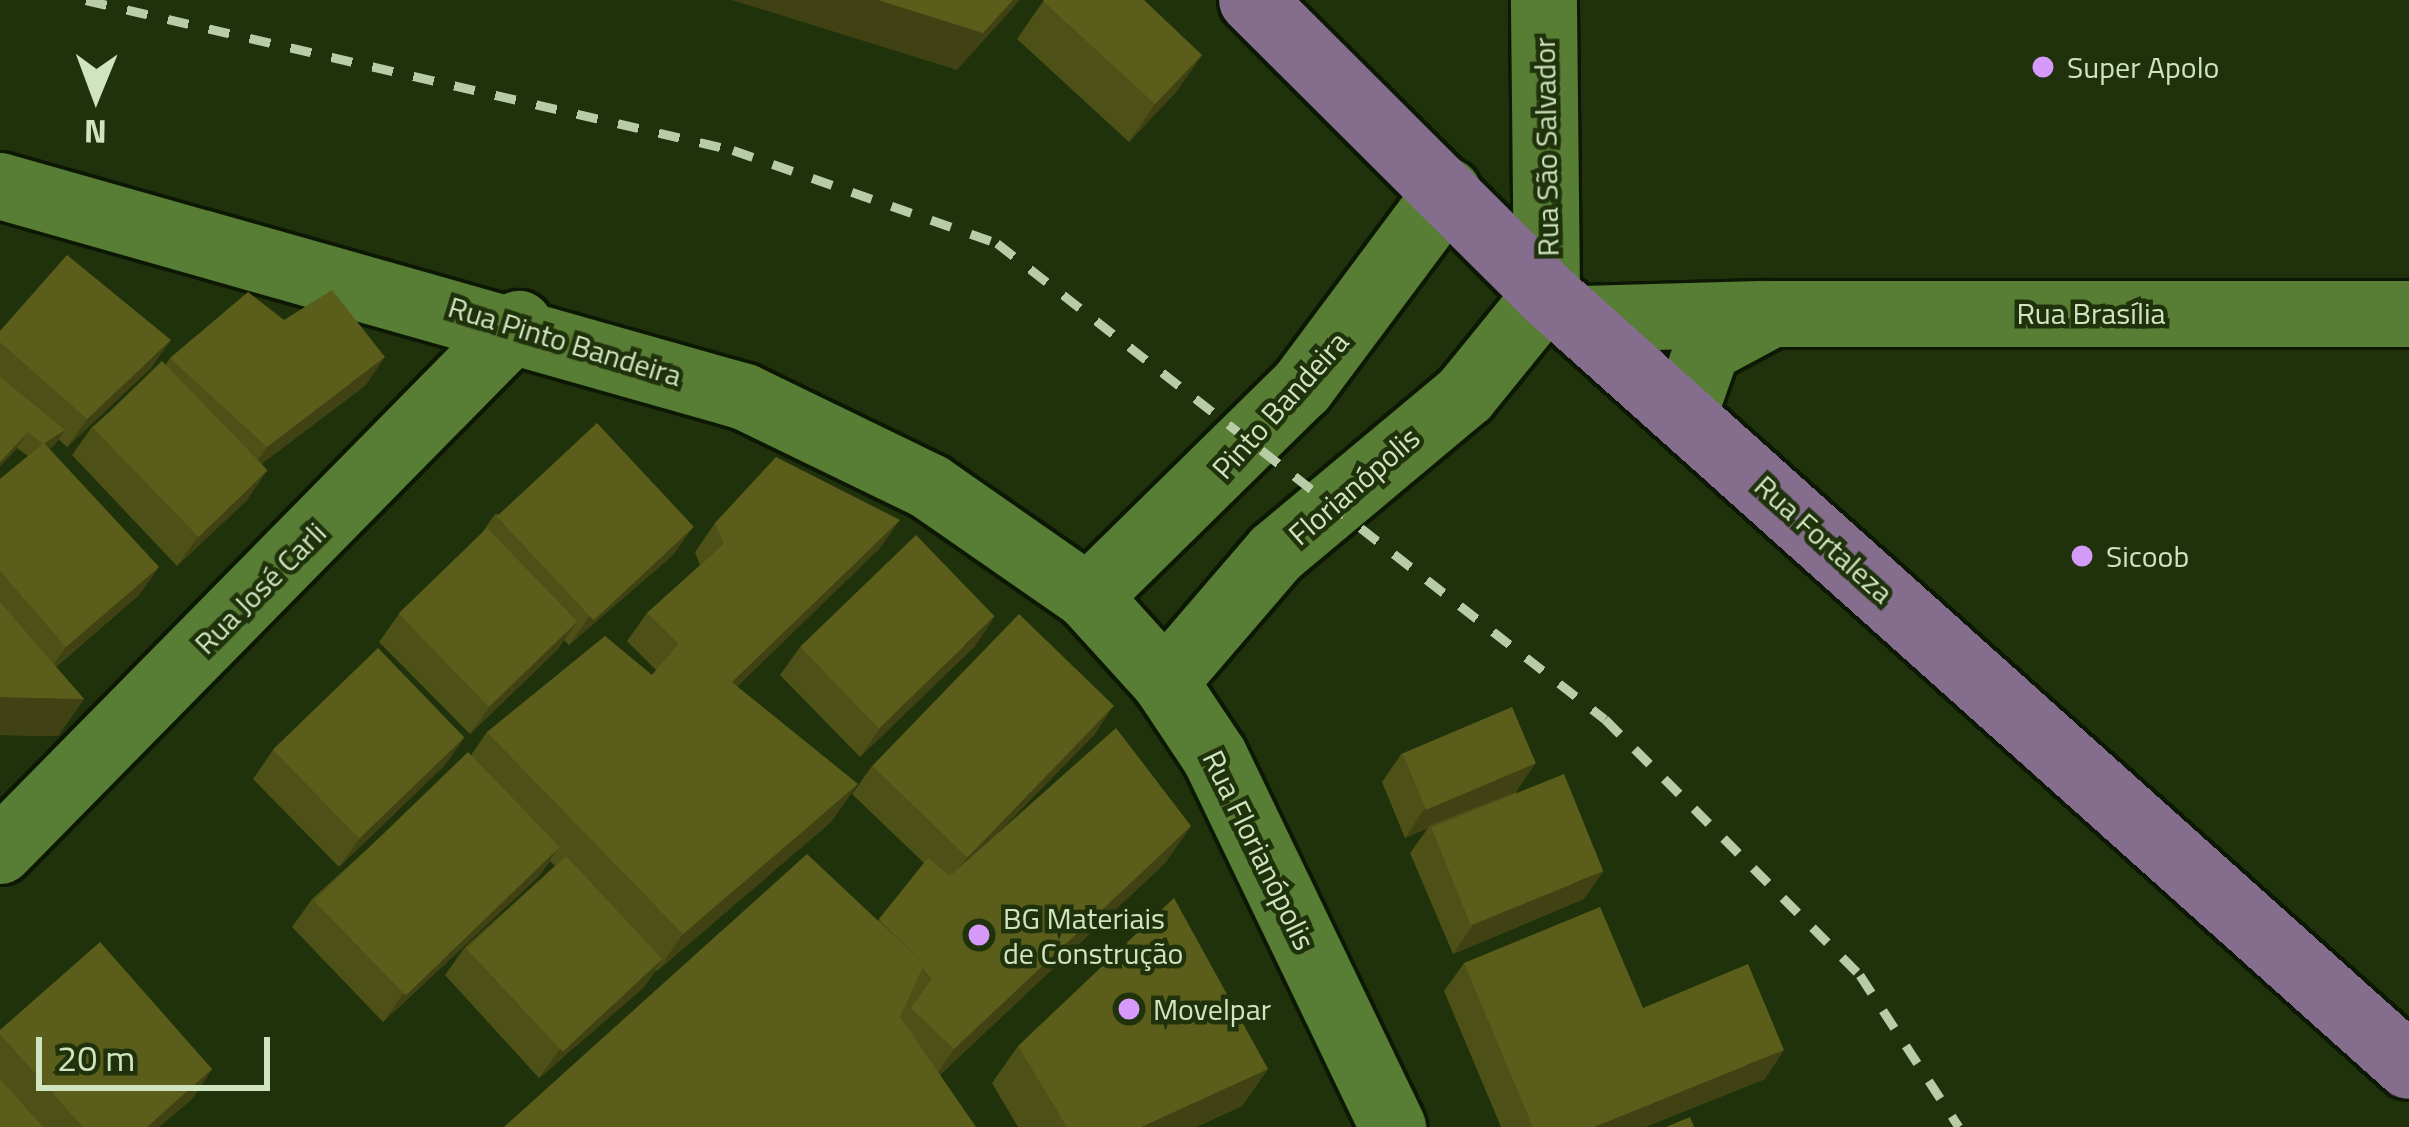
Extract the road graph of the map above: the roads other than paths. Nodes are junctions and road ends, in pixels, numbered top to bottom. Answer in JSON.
{"nodes":[{"id":1,"x":1252,"y":0,"type":"edge"},
{"id":2,"x":1544,"y":0,"type":"edge"},
{"id":3,"x":0,"y":186,"type":"edge"},
{"id":4,"x":1448,"y":191,"type":"junction"},
{"id":5,"x":1563,"y":307,"type":"junction"},
{"id":6,"x":1772,"y":314,"type":"junction"},
{"id":7,"x":2409,"y":314,"type":"edge"},
{"id":8,"x":519,"y":324,"type":"junction"},
{"id":9,"x":1684,"y":415,"type":"junction"},
{"id":10,"x":1088,"y":597,"type":"junction"},
{"id":11,"x":1165,"y":682,"type":"junction"},
{"id":12,"x":0,"y":851,"type":"edge"},
{"id":13,"x":2409,"y":1066,"type":"edge"},
{"id":14,"x":1393,"y":1127,"type":"edge"}],
"edges":[{"from":1,"to":4,"type":"main road","name":"Rua Fortaleza"},
{"from":2,"to":5,"type":"street","name":"Rua São Salvador"},
{"from":3,"to":8,"type":"street","name":"Rua Pinto Bandeira"},
{"from":4,"to":5,"type":"main road","name":"Rua Fortaleza"},
{"from":4,"to":10,"type":"street","name":"Pinto Bandeira"},
{"from":5,"to":6,"type":"street","name":"Rua Brasília"},
{"from":5,"to":9,"type":"main road","name":"Rua Fortaleza"},
{"from":5,"to":11,"type":"street","name":"Florianópolis"},
{"from":6,"to":7,"type":"street","name":"Rua Brasília"},
{"from":6,"to":9,"type":"street","name":"Rua Brasília"},
{"from":8,"to":10,"type":"street","name":"Rua Pinto Bandeira"},
{"from":8,"to":12,"type":"street","name":"Rua José Carli"},
{"from":9,"to":13,"type":"main road","name":"Rua Fortaleza"},
{"from":10,"to":11,"type":"street","name":"Rua Florianópolis"},
{"from":11,"to":14,"type":"street","name":"Rua Florianópolis"}]}
